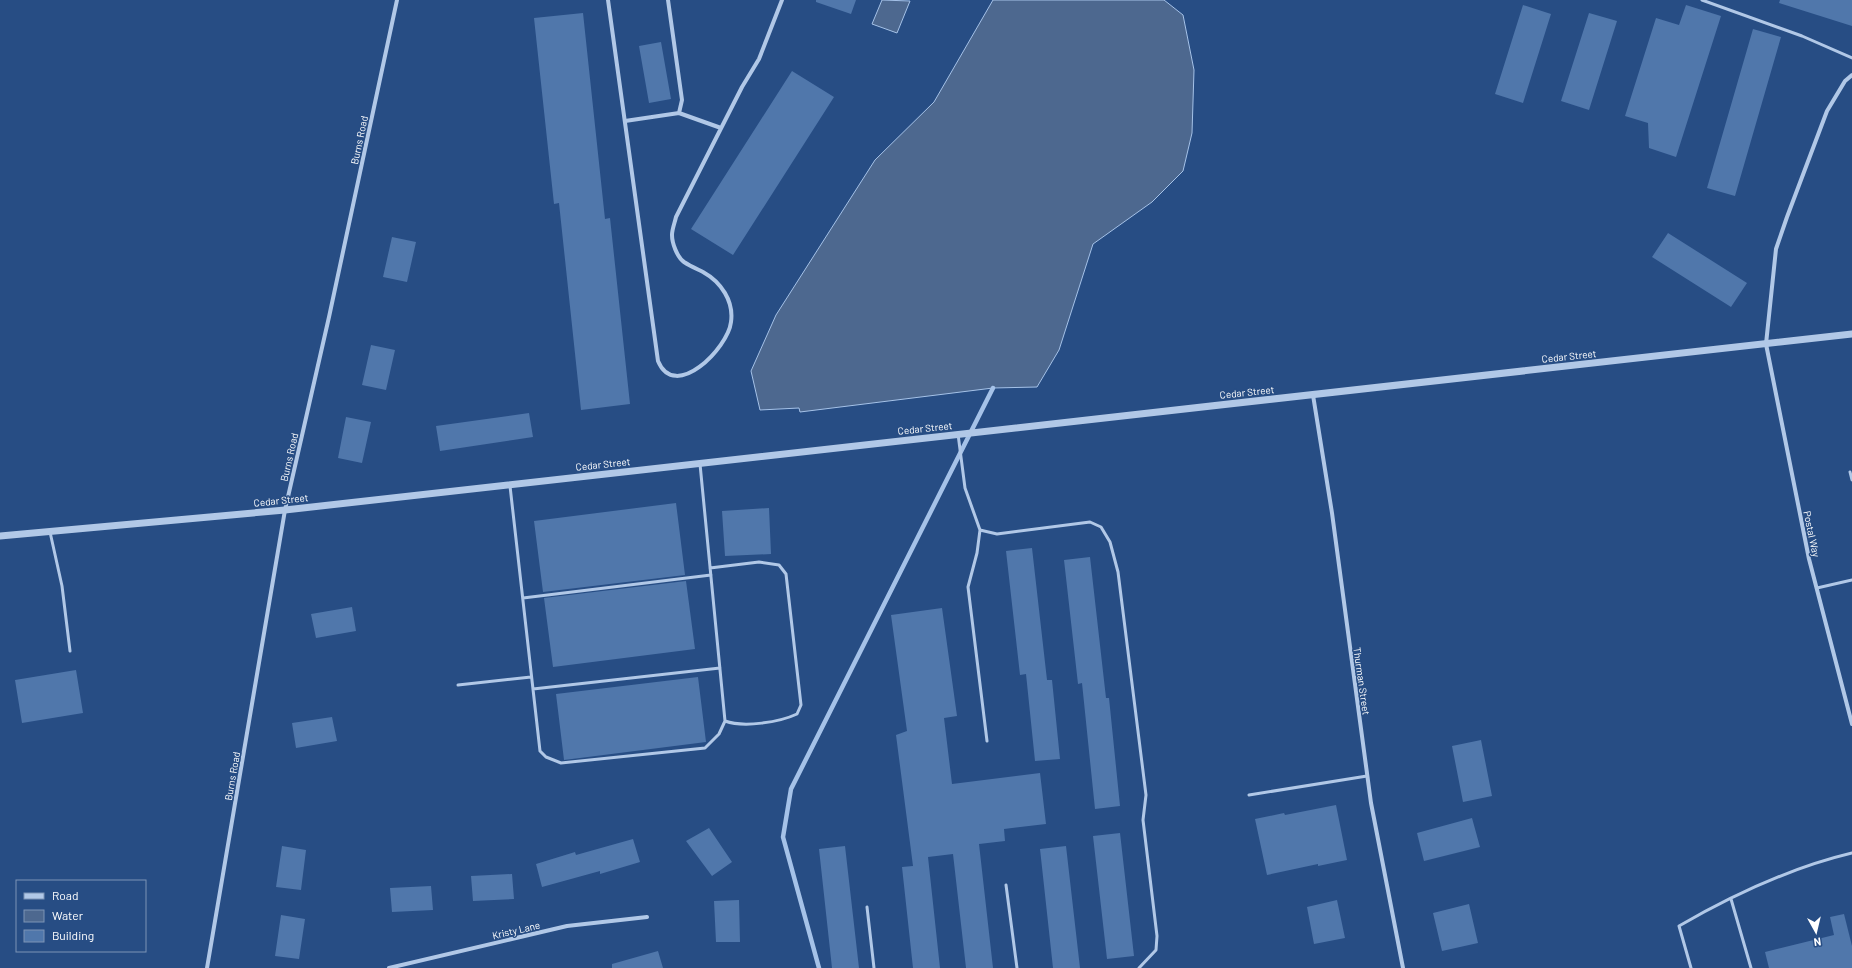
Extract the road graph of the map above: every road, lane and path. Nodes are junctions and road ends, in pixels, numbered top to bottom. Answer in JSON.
{"nodes":[{"id":1,"x":397,"y":0,"type":"edge"},
{"id":2,"x":608,"y":0,"type":"edge"},
{"id":3,"x":668,"y":0,"type":"edge"},
{"id":4,"x":782,"y":0,"type":"edge"},
{"id":5,"x":1702,"y":0,"type":"edge"},
{"id":6,"x":1852,"y":58,"type":"edge"},
{"id":7,"x":1852,"y":75,"type":"edge"},
{"id":8,"x":679,"y":113,"type":"junction"},
{"id":9,"x":625,"y":121,"type":"junction"},
{"id":10,"x":721,"y":128,"type":"junction"},
{"id":11,"x":1852,"y":334,"type":"edge"},
{"id":12,"x":1766,"y":344,"type":"junction"},
{"id":13,"x":1312,"y":395,"type":"junction"},
{"id":14,"x":958,"y":434,"type":"junction"},
{"id":15,"x":700,"y":463,"type":"junction"},
{"id":16,"x":1850,"y":472,"type":"dead end"},
{"id":17,"x":1852,"y":480,"type":"edge"},
{"id":18,"x":510,"y":484,"type":"junction"},
{"id":19,"x":285,"y":510,"type":"junction"},
{"id":20,"x":980,"y":530,"type":"junction"},
{"id":21,"x":50,"y":532,"type":"junction"},
{"id":22,"x":0,"y":536,"type":"edge"},
{"id":23,"x":710,"y":568,"type":"junction"},
{"id":24,"x":711,"y":575,"type":"junction"},
{"id":25,"x":1852,"y":580,"type":"edge"},
{"id":26,"x":1817,"y":588,"type":"junction"},
{"id":27,"x":523,"y":598,"type":"junction"},
{"id":28,"x":70,"y":650,"type":"dead end"},
{"id":29,"x":720,"y":668,"type":"junction"},
{"id":30,"x":531,"y":676,"type":"junction"},
{"id":31,"x":458,"y":685,"type":"dead end"},
{"id":32,"x":533,"y":688,"type":"junction"},
{"id":33,"x":725,"y":721,"type":"junction"},
{"id":34,"x":1852,"y":724,"type":"edge"},
{"id":35,"x":987,"y":741,"type":"dead end"},
{"id":36,"x":1367,"y":776,"type":"junction"},
{"id":37,"x":1249,"y":795,"type":"dead end"},
{"id":38,"x":1852,"y":853,"type":"edge"},
{"id":39,"x":1006,"y":885,"type":"dead end"},
{"id":40,"x":1731,"y":899,"type":"junction"},
{"id":41,"x":867,"y":907,"type":"dead end"},
{"id":42,"x":648,"y":917,"type":"dead end"},
{"id":43,"x":207,"y":968,"type":"edge"},
{"id":44,"x":389,"y":968,"type":"edge"},
{"id":45,"x":874,"y":968,"type":"edge"},
{"id":46,"x":1017,"y":968,"type":"edge"},
{"id":47,"x":1140,"y":968,"type":"edge"},
{"id":48,"x":1403,"y":968,"type":"edge"},
{"id":49,"x":1691,"y":968,"type":"edge"},
{"id":50,"x":1751,"y":968,"type":"edge"}],
"edges":[{"from":1,"to":19,"type":"street","name":"Burns Road"},
{"from":2,"to":9,"type":"street"},
{"from":3,"to":8,"type":"street"},
{"from":4,"to":10,"type":"street"},
{"from":5,"to":6,"type":"lane"},
{"from":7,"to":12,"type":"street","name":"Postal Way"},
{"from":8,"to":9,"type":"street"},
{"from":8,"to":10,"type":"street"},
{"from":9,"to":10,"type":"street"},
{"from":11,"to":12,"type":"street","name":"Cedar Street"},
{"from":12,"to":13,"type":"street","name":"Cedar Street"},
{"from":12,"to":26,"type":"street","name":"Postal Way"},
{"from":13,"to":14,"type":"street","name":"Cedar Street"},
{"from":13,"to":36,"type":"street","name":"Thurman Street"},
{"from":14,"to":15,"type":"street","name":"Cedar Street"},
{"from":14,"to":20,"type":"lane"},
{"from":15,"to":18,"type":"street","name":"Cedar Street"},
{"from":15,"to":23,"type":"lane"},
{"from":16,"to":17,"type":"lane"},
{"from":18,"to":19,"type":"street","name":"Cedar Street"},
{"from":18,"to":27,"type":"lane"},
{"from":19,"to":21,"type":"street","name":"Cedar Street"},
{"from":19,"to":43,"type":"street","name":"Burns Road"},
{"from":20,"to":35,"type":"lane"},
{"from":20,"to":47,"type":"lane"},
{"from":21,"to":22,"type":"street","name":"Cedar Street"},
{"from":21,"to":28,"type":"lane"},
{"from":23,"to":24,"type":"lane"},
{"from":23,"to":33,"type":"lane"},
{"from":24,"to":27,"type":"lane"},
{"from":24,"to":29,"type":"lane"},
{"from":25,"to":26,"type":"lane"},
{"from":26,"to":34,"type":"street","name":"Postal Way"},
{"from":27,"to":30,"type":"lane"},
{"from":29,"to":32,"type":"lane"},
{"from":29,"to":33,"type":"lane"},
{"from":30,"to":31,"type":"lane"},
{"from":30,"to":32,"type":"lane"},
{"from":32,"to":33,"type":"lane"},
{"from":36,"to":37,"type":"lane"},
{"from":36,"to":48,"type":"street","name":"Thurman Street"},
{"from":38,"to":40,"type":"lane"},
{"from":39,"to":46,"type":"lane"},
{"from":40,"to":49,"type":"lane"},
{"from":40,"to":50,"type":"lane"},
{"from":41,"to":45,"type":"lane"},
{"from":42,"to":44,"type":"street","name":"Kristy Lane"}]}
